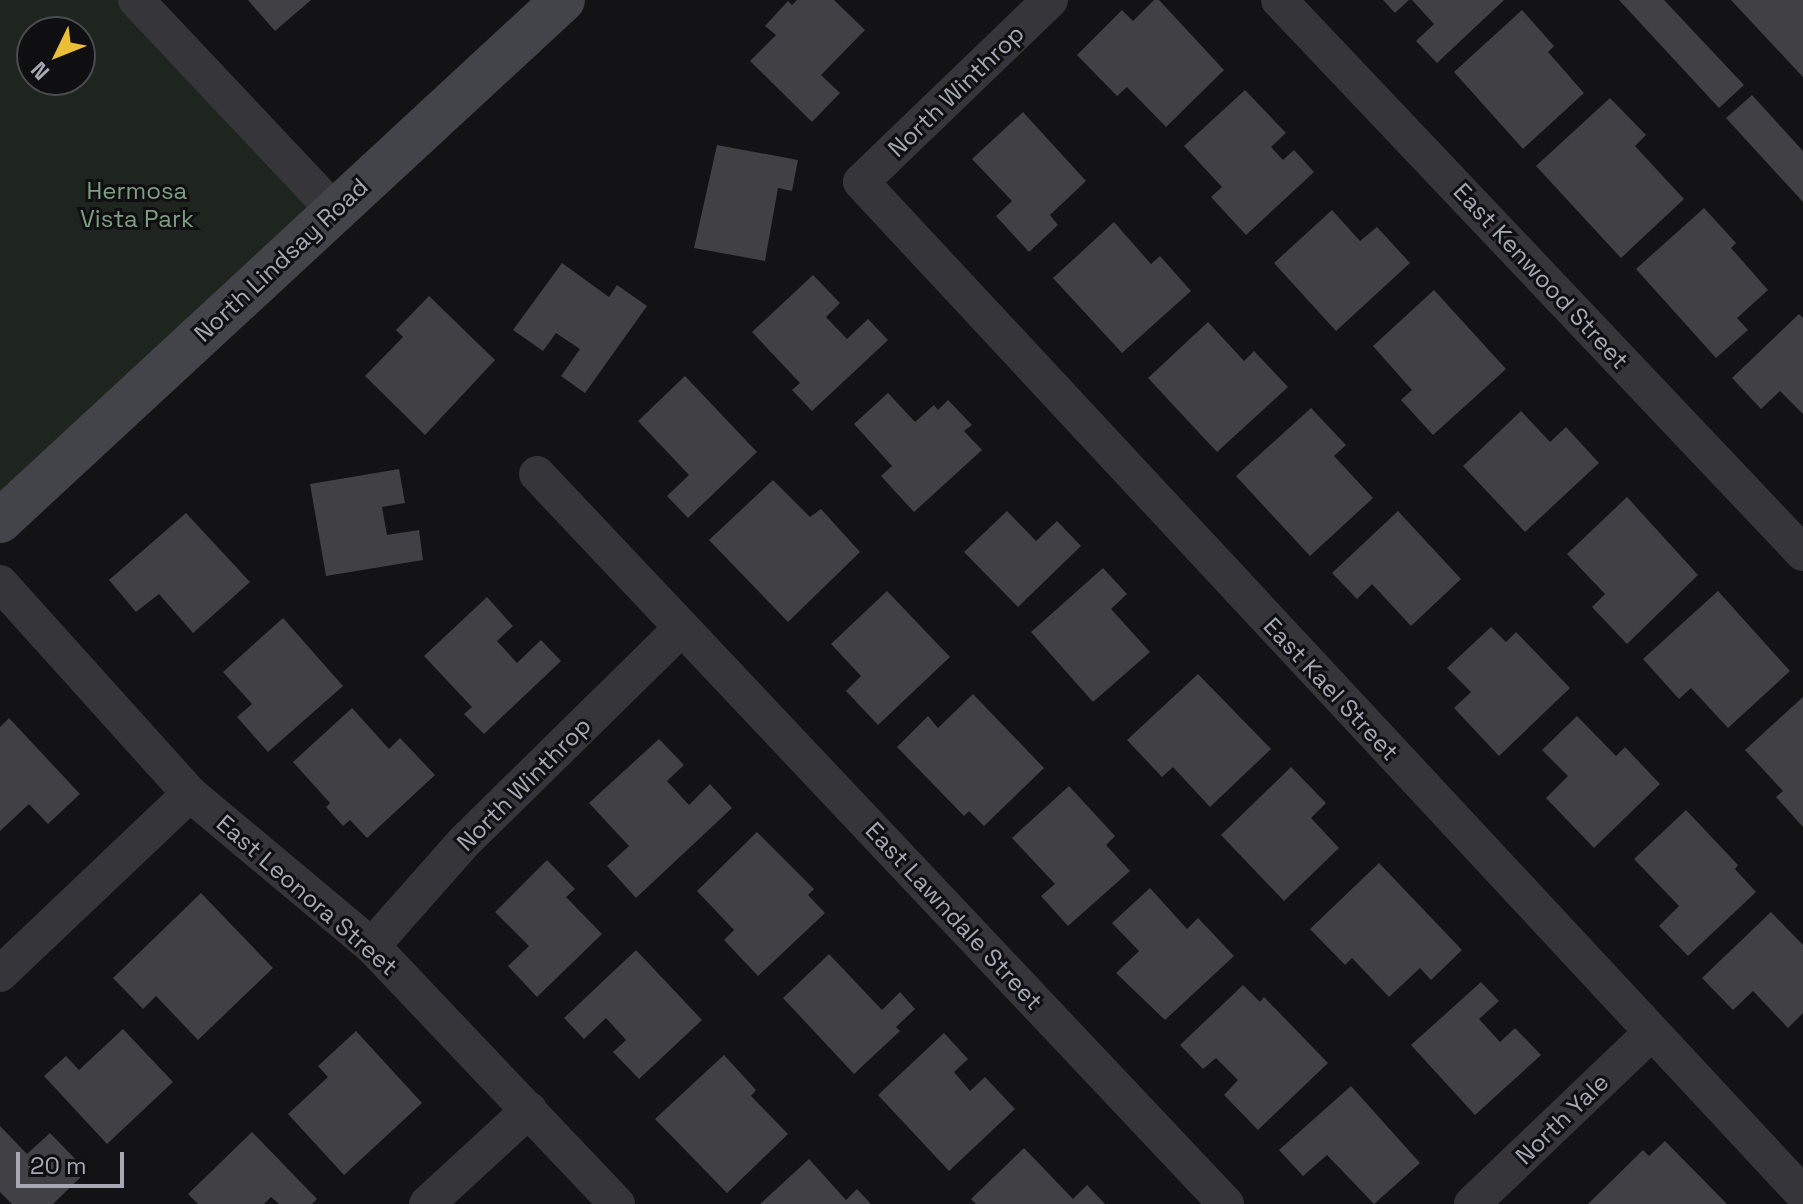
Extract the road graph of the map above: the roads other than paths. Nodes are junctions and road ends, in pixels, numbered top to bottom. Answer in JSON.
{"nodes":[{"id":1,"x":136,"y":0,"type":"edge"},
{"id":2,"x":563,"y":0,"type":"edge"},
{"id":3,"x":1050,"y":0,"type":"edge"},
{"id":4,"x":1279,"y":0,"type":"edge"},
{"id":5,"x":861,"y":182,"type":"joint"},
{"id":6,"x":334,"y":210,"type":"junction"},
{"id":7,"x":537,"y":474,"type":"dead end"},
{"id":8,"x":0,"y":521,"type":"edge"},
{"id":9,"x":1803,"y":553,"type":"edge"},
{"id":10,"x":0,"y":583,"type":"edge"},
{"id":11,"x":681,"y":629,"type":"junction"},
{"id":12,"x":190,"y":794,"type":"junction"},
{"id":13,"x":372,"y":946,"type":"junction"},
{"id":14,"x":0,"y":974,"type":"edge"},
{"id":15,"x":1651,"y":1033,"type":"junction"},
{"id":16,"x":529,"y":1110,"type":"junction"},
{"id":17,"x":1803,"y":1194,"type":"edge"},
{"id":18,"x":427,"y":1204,"type":"edge"},
{"id":19,"x":617,"y":1204,"type":"edge"},
{"id":20,"x":1226,"y":1204,"type":"edge"},
{"id":21,"x":1472,"y":1204,"type":"edge"}],
"edges":[{"from":1,"to":6,"type":"street"},
{"from":2,"to":6,"type":"main road","name":"North Lindsay Road"},
{"from":3,"to":5,"type":"street","name":"North Winthrop"},
{"from":4,"to":9,"type":"street","name":"East Kenwood Street"},
{"from":5,"to":15,"type":"street","name":"East Kael Street"},
{"from":6,"to":8,"type":"main road","name":"North Lindsay Road"},
{"from":7,"to":11,"type":"street","name":"East Lawndale Street"},
{"from":10,"to":12,"type":"street","name":"East Leonora Street"},
{"from":11,"to":13,"type":"street","name":"North Winthrop"},
{"from":11,"to":20,"type":"street","name":"East Lawndale Street"},
{"from":12,"to":13,"type":"street","name":"East Leonora Street"},
{"from":12,"to":14,"type":"street"},
{"from":13,"to":16,"type":"street","name":"East Leonora Street"},
{"from":15,"to":17,"type":"street","name":"East Kael Street"},
{"from":15,"to":21,"type":"street","name":"North Yale"},
{"from":16,"to":18,"type":"street"},
{"from":16,"to":19,"type":"street","name":"East Leonora Street"}]}
